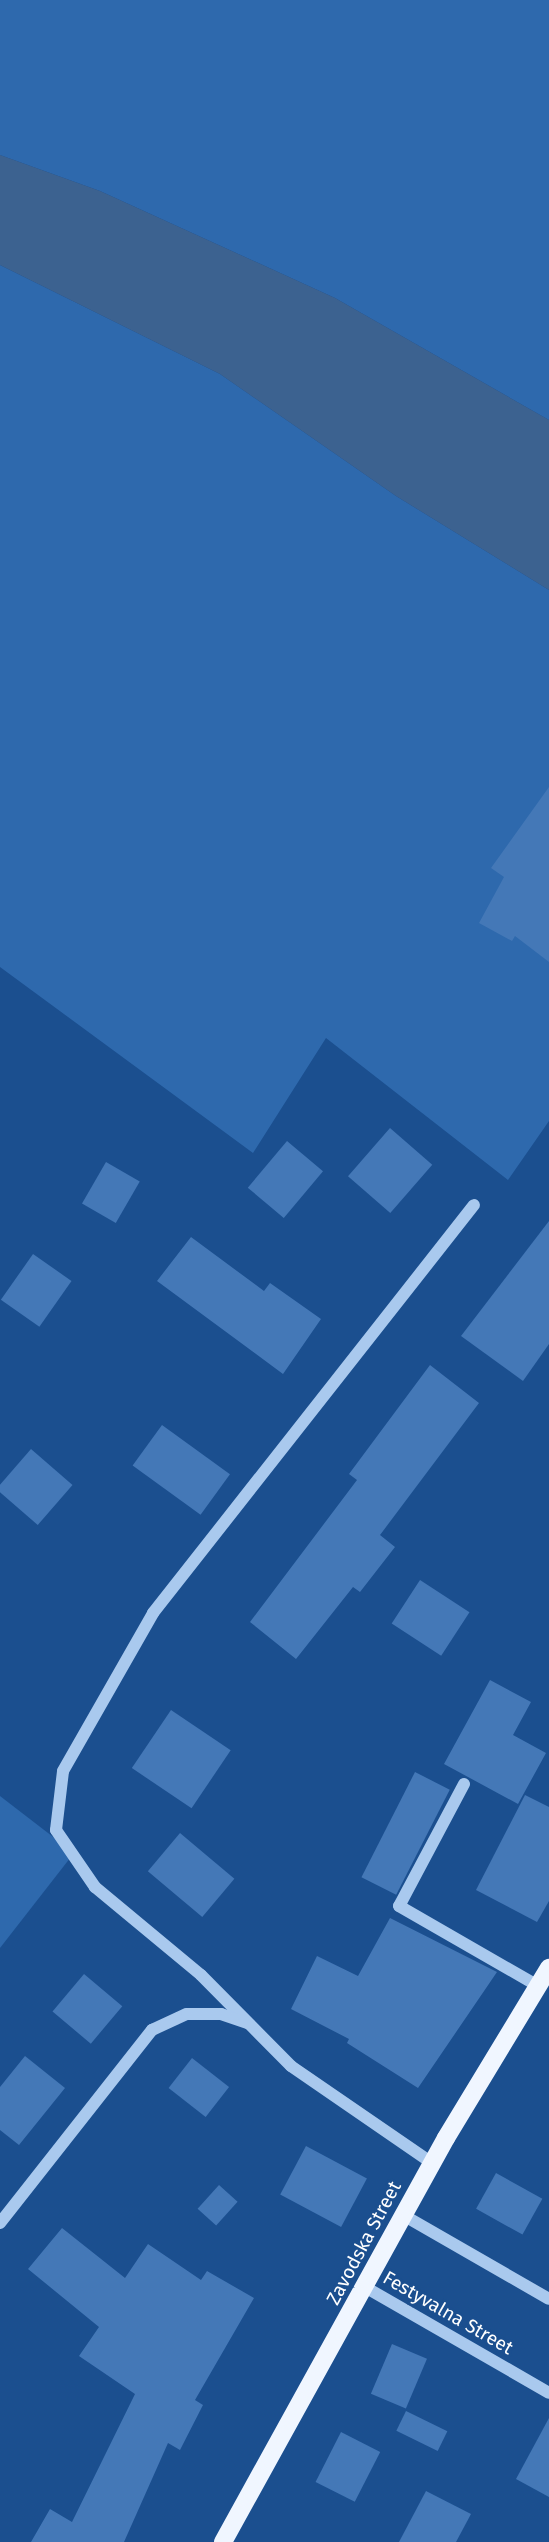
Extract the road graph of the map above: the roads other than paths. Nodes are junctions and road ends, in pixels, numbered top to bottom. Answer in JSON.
{"nodes":[{"id":1,"x":474,"y":1205,"type":"dead end"},
{"id":2,"x":464,"y":1784,"type":"dead end"},
{"id":3,"x":549,"y":1968,"type":"edge"},
{"id":4,"x":538,"y":1986,"type":"junction"},
{"id":5,"x":260,"y":2032,"type":"junction"},
{"id":6,"x":432,"y":2163,"type":"junction"},
{"id":7,"x":403,"y":2215,"type":"junction"},
{"id":8,"x":0,"y":2223,"type":"edge"},
{"id":9,"x":365,"y":2287,"type":"junction"},
{"id":10,"x":549,"y":2299,"type":"edge"},
{"id":11,"x":549,"y":2393,"type":"edge"},
{"id":12,"x":223,"y":2542,"type":"edge"}],
"edges":[{"from":1,"to":5,"type":"street"},
{"from":2,"to":4,"type":"street"},
{"from":3,"to":4,"type":"main road","name":"Zavodska Street"},
{"from":4,"to":6,"type":"main road","name":"Zavodska Street"},
{"from":5,"to":6,"type":"street"},
{"from":5,"to":8,"type":"street"},
{"from":6,"to":7,"type":"main road","name":"Zavodska Street"},
{"from":7,"to":9,"type":"main road","name":"Zavodska Street"},
{"from":7,"to":10,"type":"street"},
{"from":9,"to":11,"type":"street","name":"Festyvalna Street"},
{"from":9,"to":12,"type":"main road","name":"Zavodska Street"}]}
